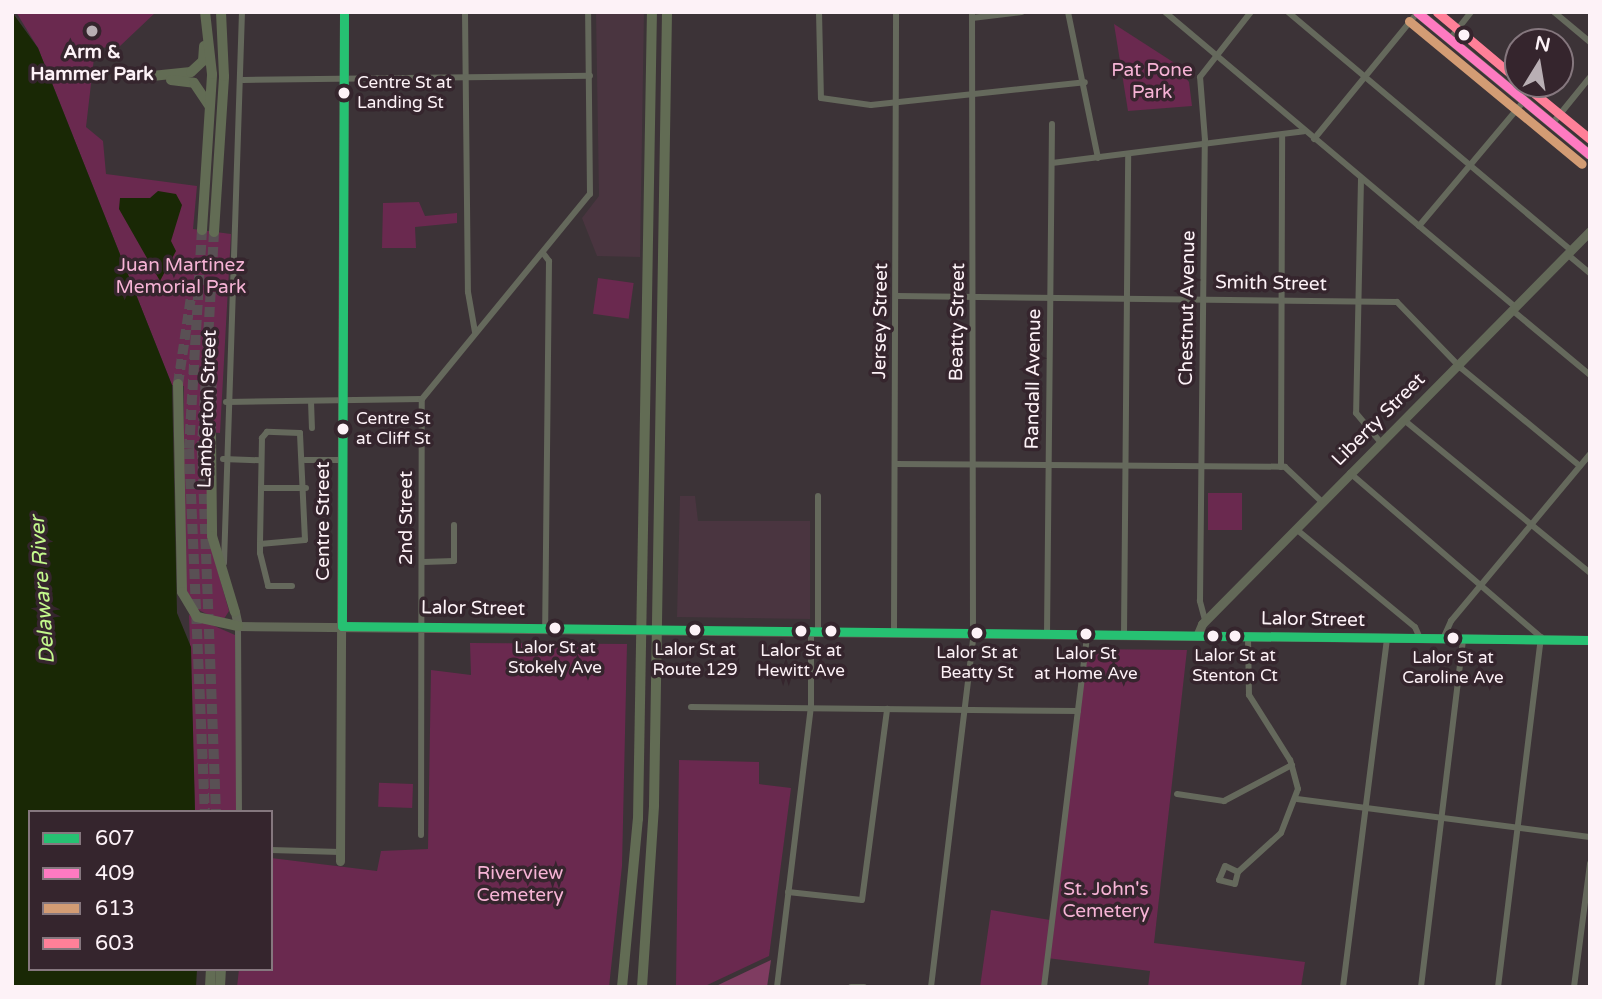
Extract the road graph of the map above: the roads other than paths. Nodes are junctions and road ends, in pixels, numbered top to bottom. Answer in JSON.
{"nodes":[{"id":1,"x":203,"y":12,"type":"edge"},
{"id":2,"x":221,"y":12,"type":"edge"},
{"id":3,"x":242,"y":12,"type":"edge"},
{"id":4,"x":344,"y":12,"type":"edge"},
{"id":5,"x":465,"y":12,"type":"edge"},
{"id":6,"x":588,"y":12,"type":"edge"},
{"id":7,"x":652,"y":12,"type":"edge"},
{"id":8,"x":667,"y":12,"type":"edge"},
{"id":9,"x":819,"y":12,"type":"edge"},
{"id":10,"x":896,"y":12,"type":"edge"},
{"id":11,"x":1022,"y":12,"type":"edge"},
{"id":12,"x":1068,"y":12,"type":"edge"},
{"id":13,"x":1165,"y":12,"type":"edge"},
{"id":14,"x":1251,"y":12,"type":"edge"},
{"id":15,"x":1288,"y":12,"type":"edge"},
{"id":16,"x":1417,"y":12,"type":"edge"},
{"id":17,"x":1471,"y":12,"type":"edge"},
{"id":18,"x":1554,"y":12,"type":"edge"},
{"id":19,"x":972,"y":15,"type":"edge"},
{"id":20,"x":1450,"y":39,"type":"junction"},
{"id":21,"x":1590,"y":41,"type":"edge"},
{"id":22,"x":1216,"y":55,"type":"junction"},
{"id":23,"x":590,"y":76,"type":"junction"},
{"id":24,"x":1365,"y":76,"type":"junction"},
{"id":25,"x":1590,"y":77,"type":"edge"},
{"id":26,"x":466,"y":78,"type":"junction"},
{"id":27,"x":344,"y":79,"type":"junction"},
{"id":28,"x":243,"y":80,"type":"junction"},
{"id":29,"x":1085,"y":82,"type":"junction"},
{"id":30,"x":974,"y":94,"type":"junction"},
{"id":31,"x":1524,"y":100,"type":"junction"},
{"id":32,"x":897,"y":103,"type":"junction"},
{"id":33,"x":210,"y":106,"type":"junction"},
{"id":34,"x":1052,"y":124,"type":"dead end"},
{"id":35,"x":1552,"y":124,"type":"junction"},
{"id":36,"x":1304,"y":131,"type":"junction"},
{"id":37,"x":1282,"y":137,"type":"junction"},
{"id":38,"x":1314,"y":139,"type":"junction"},
{"id":39,"x":1205,"y":146,"type":"junction"},
{"id":40,"x":1128,"y":155,"type":"junction"},
{"id":41,"x":1590,"y":155,"type":"edge"},
{"id":42,"x":1098,"y":158,"type":"junction"},
{"id":43,"x":1052,"y":163,"type":"junction"},
{"id":44,"x":1471,"y":165,"type":"junction"},
{"id":45,"x":1362,"y":179,"type":"junction"},
{"id":46,"x":1419,"y":226,"type":"junction"},
{"id":47,"x":1590,"y":231,"type":"edge"},
{"id":48,"x":1569,"y":252,"type":"junction"},
{"id":49,"x":543,"y":253,"type":"junction"},
{"id":50,"x":1590,"y":273,"type":"edge"},
{"id":51,"x":897,"y":296,"type":"junction"},
{"id":52,"x":974,"y":297,"type":"junction"},
{"id":53,"x":1051,"y":297,"type":"junction"},
{"id":54,"x":1127,"y":298,"type":"junction"},
{"id":55,"x":1204,"y":299,"type":"junction"},
{"id":56,"x":1280,"y":299,"type":"junction"},
{"id":57,"x":1357,"y":300,"type":"junction"},
{"id":58,"x":1513,"y":308,"type":"junction"},
{"id":59,"x":475,"y":331,"type":"junction"},
{"id":60,"x":1459,"y":364,"type":"junction"},
{"id":61,"x":1590,"y":375,"type":"edge"},
{"id":62,"x":178,"y":384,"type":"tunnel mouth"},
{"id":63,"x":422,"y":398,"type":"junction"},
{"id":64,"x":312,"y":401,"type":"junction"},
{"id":65,"x":342,"y":401,"type":"junction"},
{"id":66,"x":226,"y":402,"type":"junction"},
{"id":67,"x":1404,"y":420,"type":"junction"},
{"id":68,"x":312,"y":428,"type":"dead end"},
{"id":69,"x":211,"y":433,"type":"tunnel mouth"},
{"id":70,"x":1381,"y":443,"type":"junction"},
{"id":71,"x":1590,"y":454,"type":"edge"},
{"id":72,"x":223,"y":459,"type":"junction"},
{"id":73,"x":261,"y":460,"type":"junction"},
{"id":74,"x":305,"y":460,"type":"junction"},
{"id":75,"x":342,"y":460,"type":"junction"},
{"id":76,"x":895,"y":464,"type":"junction"},
{"id":77,"x":972,"y":465,"type":"junction"},
{"id":78,"x":1049,"y":466,"type":"junction"},
{"id":79,"x":1125,"y":466,"type":"junction"},
{"id":80,"x":1580,"y":466,"type":"junction"},
{"id":81,"x":1202,"y":467,"type":"junction"},
{"id":82,"x":1281,"y":467,"type":"junction"},
{"id":83,"x":1350,"y":473,"type":"junction"},
{"id":84,"x":261,"y":488,"type":"junction"},
{"id":85,"x":306,"y":488,"type":"junction"},
{"id":86,"x":818,"y":496,"type":"dead end"},
{"id":87,"x":1322,"y":502,"type":"junction"},
{"id":88,"x":454,"y":525,"type":"dead end"},
{"id":89,"x":1531,"y":525,"type":"junction"},
{"id":90,"x":1296,"y":529,"type":"junction"},
{"id":91,"x":260,"y":544,"type":"junction"},
{"id":92,"x":423,"y":562,"type":"junction"},
{"id":93,"x":1590,"y":573,"type":"edge"},
{"id":94,"x":1483,"y":584,"type":"junction"},
{"id":95,"x":292,"y":586,"type":"dead end"},
{"id":96,"x":235,"y":612,"type":"junction"},
{"id":97,"x":1205,"y":620,"type":"junction"},
{"id":98,"x":238,"y":626,"type":"junction"},
{"id":99,"x":342,"y":626,"type":"junction"},
{"id":100,"x":423,"y":626,"type":"junction"},
{"id":101,"x":545,"y":627,"type":"junction"},
{"id":102,"x":641,"y":629,"type":"junction"},
{"id":103,"x":657,"y":629,"type":"junction"},
{"id":104,"x":814,"y":629,"type":"junction"},
{"id":105,"x":894,"y":631,"type":"junction"},
{"id":106,"x":972,"y":632,"type":"junction"},
{"id":107,"x":1047,"y":635,"type":"junction"},
{"id":108,"x":1087,"y":635,"type":"junction"},
{"id":109,"x":1124,"y":635,"type":"junction"},
{"id":110,"x":1197,"y":636,"type":"junction"},
{"id":111,"x":1248,"y":636,"type":"junction"},
{"id":112,"x":1387,"y":638,"type":"junction"},
{"id":113,"x":1420,"y":638,"type":"junction"},
{"id":114,"x":1443,"y":639,"type":"junction"},
{"id":115,"x":1463,"y":639,"type":"junction"},
{"id":116,"x":1541,"y":639,"type":"junction"},
{"id":117,"x":1590,"y":640,"type":"edge"},
{"id":118,"x":691,"y":707,"type":"dead end"},
{"id":119,"x":811,"y":708,"type":"junction"},
{"id":120,"x":887,"y":709,"type":"junction"},
{"id":121,"x":964,"y":710,"type":"junction"},
{"id":122,"x":1078,"y":711,"type":"junction"},
{"id":123,"x":1292,"y":765,"type":"junction"},
{"id":124,"x":1177,"y":794,"type":"dead end"},
{"id":125,"x":1297,"y":799,"type":"junction"},
{"id":126,"x":1366,"y":808,"type":"junction"},
{"id":127,"x":239,"y":810,"type":"edge"},
{"id":128,"x":1441,"y":818,"type":"junction"},
{"id":129,"x":1518,"y":827,"type":"junction"},
{"id":130,"x":421,"y":835,"type":"dead end"},
{"id":131,"x":1590,"y":836,"type":"edge"},
{"id":132,"x":273,"y":850,"type":"edge"},
{"id":133,"x":340,"y":856,"type":"joint"},
{"id":134,"x":1590,"y":863,"type":"edge"},
{"id":135,"x":1238,"y":872,"type":"dead end"},
{"id":136,"x":789,"y":892,"type":"junction"},
{"id":137,"x":853,"y":986,"type":"edge"},
{"id":138,"x":622,"y":987,"type":"edge"},
{"id":139,"x":644,"y":987,"type":"edge"},
{"id":140,"x":777,"y":987,"type":"edge"},
{"id":141,"x":864,"y":987,"type":"edge"},
{"id":142,"x":931,"y":987,"type":"edge"},
{"id":143,"x":1044,"y":987,"type":"edge"},
{"id":144,"x":1343,"y":987,"type":"edge"},
{"id":145,"x":1421,"y":987,"type":"edge"},
{"id":146,"x":1498,"y":987,"type":"edge"},
{"id":147,"x":1574,"y":987,"type":"edge"}],
"edges":[{"from":1,"to":33,"type":"highway"},
{"from":1,"to":33,"type":"highway"},
{"from":2,"to":33,"type":"highway"},
{"from":3,"to":28,"type":"street","name":"Lamberton Street"},
{"from":4,"to":27,"type":"street","name":"Centre Street"},
{"from":5,"to":26,"type":"street"},
{"from":6,"to":23,"type":"street"},
{"from":7,"to":102,"type":"highway"},
{"from":8,"to":103,"type":"highway"},
{"from":9,"to":32,"type":"street"},
{"from":10,"to":32,"type":"street","name":"Jersey Street"},
{"from":11,"to":19,"type":"street"},
{"from":12,"to":29,"type":"street"},
{"from":13,"to":22,"type":"street"},
{"from":14,"to":22,"type":"street","name":"Chestnut Avenue"},
{"from":15,"to":24,"type":"street"},
{"from":16,"to":20,"type":"main road"},
{"from":16,"to":24,"type":"street"},
{"from":17,"to":20,"type":"street"},
{"from":18,"to":21,"type":"street"},
{"from":19,"to":30,"type":"street","name":"Beatty Street"},
{"from":20,"to":31,"type":"main road"},
{"from":22,"to":36,"type":"street"},
{"from":22,"to":39,"type":"street","name":"Chestnut Avenue"},
{"from":23,"to":26,"type":"street"},
{"from":23,"to":49,"type":"street"},
{"from":24,"to":38,"type":"street"},
{"from":24,"to":44,"type":"street"},
{"from":25,"to":35,"type":"street"},
{"from":26,"to":27,"type":"street"},
{"from":26,"to":59,"type":"street"},
{"from":27,"to":28,"type":"street"},
{"from":27,"to":65,"type":"street","name":"Centre Street"},
{"from":28,"to":66,"type":"street","name":"Lamberton Street"},
{"from":29,"to":30,"type":"street"},
{"from":29,"to":42,"type":"street"},
{"from":30,"to":32,"type":"street"},
{"from":30,"to":52,"type":"street","name":"Beatty Street"},
{"from":31,"to":35,"type":"main road"},
{"from":31,"to":44,"type":"street"},
{"from":32,"to":51,"type":"street","name":"Jersey Street"},
{"from":34,"to":43,"type":"street","name":"Randall Avenue"},
{"from":35,"to":41,"type":"main road"},
{"from":36,"to":37,"type":"street"},
{"from":36,"to":38,"type":"street"},
{"from":37,"to":39,"type":"street"},
{"from":37,"to":56,"type":"street"},
{"from":38,"to":45,"type":"street"},
{"from":39,"to":40,"type":"street"},
{"from":39,"to":55,"type":"street","name":"Chestnut Avenue"},
{"from":40,"to":42,"type":"street"},
{"from":40,"to":54,"type":"street"},
{"from":42,"to":43,"type":"street"},
{"from":43,"to":53,"type":"street","name":"Randall Avenue"},
{"from":44,"to":46,"type":"street"},
{"from":44,"to":48,"type":"street"},
{"from":45,"to":46,"type":"street"},
{"from":45,"to":57,"type":"street"},
{"from":46,"to":58,"type":"street"},
{"from":47,"to":48,"type":"street","name":"Liberty Street"},
{"from":48,"to":50,"type":"street"},
{"from":48,"to":58,"type":"street","name":"Liberty Street"},
{"from":49,"to":59,"type":"street"},
{"from":49,"to":101,"type":"street"},
{"from":51,"to":52,"type":"street","name":"Smith Street"},
{"from":51,"to":76,"type":"street","name":"Jersey Street"},
{"from":52,"to":53,"type":"street","name":"Smith Street"},
{"from":52,"to":77,"type":"street","name":"Beatty Street"},
{"from":53,"to":54,"type":"street","name":"Smith Street"},
{"from":53,"to":78,"type":"street","name":"Randall Avenue"},
{"from":54,"to":55,"type":"street","name":"Smith Street"},
{"from":54,"to":79,"type":"street"},
{"from":55,"to":56,"type":"street","name":"Smith Street"},
{"from":55,"to":81,"type":"street","name":"Chestnut Avenue"},
{"from":56,"to":57,"type":"street","name":"Smith Street"},
{"from":56,"to":82,"type":"street"},
{"from":57,"to":60,"type":"street","name":"Smith Street"},
{"from":57,"to":70,"type":"street"},
{"from":58,"to":60,"type":"street","name":"Liberty Street"},
{"from":58,"to":61,"type":"street"},
{"from":59,"to":63,"type":"street"},
{"from":60,"to":67,"type":"street","name":"Liberty Street"},
{"from":60,"to":80,"type":"street","name":"Smith Street"},
{"from":62,"to":98,"type":"highway"},
{"from":63,"to":65,"type":"street"},
{"from":63,"to":92,"type":"street","name":"2nd Street"},
{"from":64,"to":65,"type":"street"},
{"from":64,"to":66,"type":"street"},
{"from":64,"to":68,"type":"street"},
{"from":65,"to":75,"type":"street","name":"Centre Street"},
{"from":66,"to":72,"type":"street","name":"Lamberton Street"},
{"from":67,"to":70,"type":"street","name":"Liberty Street"},
{"from":67,"to":89,"type":"street"},
{"from":69,"to":96,"type":"highway"},
{"from":70,"to":83,"type":"street","name":"Liberty Street"},
{"from":71,"to":80,"type":"street"},
{"from":72,"to":73,"type":"street"},
{"from":72,"to":96,"type":"street","name":"Lamberton Street"},
{"from":73,"to":74,"type":"street"},
{"from":73,"to":84,"type":"street"},
{"from":74,"to":75,"type":"street"},
{"from":74,"to":85,"type":"street"},
{"from":75,"to":99,"type":"street","name":"Centre Street"},
{"from":76,"to":77,"type":"street"},
{"from":76,"to":105,"type":"street","name":"Jersey Street"},
{"from":77,"to":78,"type":"street"},
{"from":77,"to":106,"type":"street","name":"Beatty Street"},
{"from":78,"to":79,"type":"street"},
{"from":78,"to":107,"type":"street","name":"Randall Avenue"},
{"from":79,"to":81,"type":"street"},
{"from":79,"to":109,"type":"street"},
{"from":80,"to":89,"type":"street"},
{"from":81,"to":82,"type":"street"},
{"from":81,"to":97,"type":"street","name":"Chestnut Avenue"},
{"from":82,"to":87,"type":"street"},
{"from":83,"to":87,"type":"street","name":"Liberty Street"},
{"from":83,"to":94,"type":"street"},
{"from":84,"to":85,"type":"street"},
{"from":84,"to":91,"type":"street"},
{"from":85,"to":91,"type":"street"},
{"from":86,"to":104,"type":"street"},
{"from":87,"to":90,"type":"street","name":"Liberty Street"},
{"from":88,"to":92,"type":"street"},
{"from":89,"to":93,"type":"street"},
{"from":89,"to":94,"type":"street"},
{"from":90,"to":97,"type":"street","name":"Liberty Street"},
{"from":90,"to":113,"type":"street"},
{"from":91,"to":95,"type":"street"},
{"from":92,"to":100,"type":"street","name":"2nd Street"},
{"from":94,"to":114,"type":"street"},
{"from":94,"to":116,"type":"street"},
{"from":96,"to":98,"type":"street","name":"Lamberton Street"},
{"from":97,"to":110,"type":"street","name":"Liberty Street"},
{"from":98,"to":99,"type":"street","name":"Lalor Street"},
{"from":98,"to":127,"type":"street","name":"Lamberton Street"},
{"from":99,"to":100,"type":"street","name":"Lalor Street"},
{"from":99,"to":133,"type":"street","name":"Centre Street"},
{"from":100,"to":101,"type":"street","name":"Lalor Street"},
{"from":100,"to":130,"type":"street","name":"2nd Street"},
{"from":101,"to":102,"type":"street","name":"Lalor Street"},
{"from":102,"to":103,"type":"street","name":"Lalor Street"},
{"from":102,"to":138,"type":"highway"},
{"from":103,"to":104,"type":"street","name":"Lalor Street"},
{"from":103,"to":139,"type":"highway"},
{"from":104,"to":105,"type":"street","name":"Lalor Street"},
{"from":104,"to":119,"type":"street"},
{"from":105,"to":106,"type":"street","name":"Lalor Street"},
{"from":106,"to":107,"type":"street","name":"Lalor Street"},
{"from":106,"to":121,"type":"street","name":"Beatty Street"},
{"from":107,"to":108,"type":"street","name":"Lalor Street"},
{"from":108,"to":109,"type":"street","name":"Lalor Street"},
{"from":108,"to":122,"type":"street"},
{"from":109,"to":110,"type":"street","name":"Lalor Street"},
{"from":110,"to":111,"type":"street","name":"Lalor Street"},
{"from":111,"to":112,"type":"street","name":"Lalor Street"},
{"from":111,"to":123,"type":"street"},
{"from":112,"to":113,"type":"street","name":"Lalor Street"},
{"from":112,"to":126,"type":"street"},
{"from":113,"to":114,"type":"street","name":"Lalor Street"},
{"from":114,"to":115,"type":"street","name":"Lalor Street"},
{"from":115,"to":116,"type":"street","name":"Lalor Street"},
{"from":115,"to":128,"type":"street"},
{"from":116,"to":117,"type":"street","name":"Lalor Street"},
{"from":116,"to":129,"type":"street"},
{"from":118,"to":119,"type":"street"},
{"from":119,"to":120,"type":"street"},
{"from":119,"to":136,"type":"street"},
{"from":120,"to":121,"type":"street"},
{"from":120,"to":136,"type":"street"},
{"from":121,"to":122,"type":"street"},
{"from":121,"to":142,"type":"street","name":"Beatty Street"},
{"from":122,"to":143,"type":"street"},
{"from":123,"to":124,"type":"street"},
{"from":123,"to":125,"type":"street"},
{"from":125,"to":126,"type":"street"},
{"from":125,"to":135,"type":"street"},
{"from":126,"to":128,"type":"street"},
{"from":126,"to":144,"type":"street"},
{"from":128,"to":129,"type":"street"},
{"from":128,"to":145,"type":"street"},
{"from":129,"to":131,"type":"street"},
{"from":129,"to":146,"type":"street"},
{"from":132,"to":133,"type":"street"},
{"from":134,"to":147,"type":"street"},
{"from":136,"to":140,"type":"street"},
{"from":137,"to":141,"type":"street"}]}
